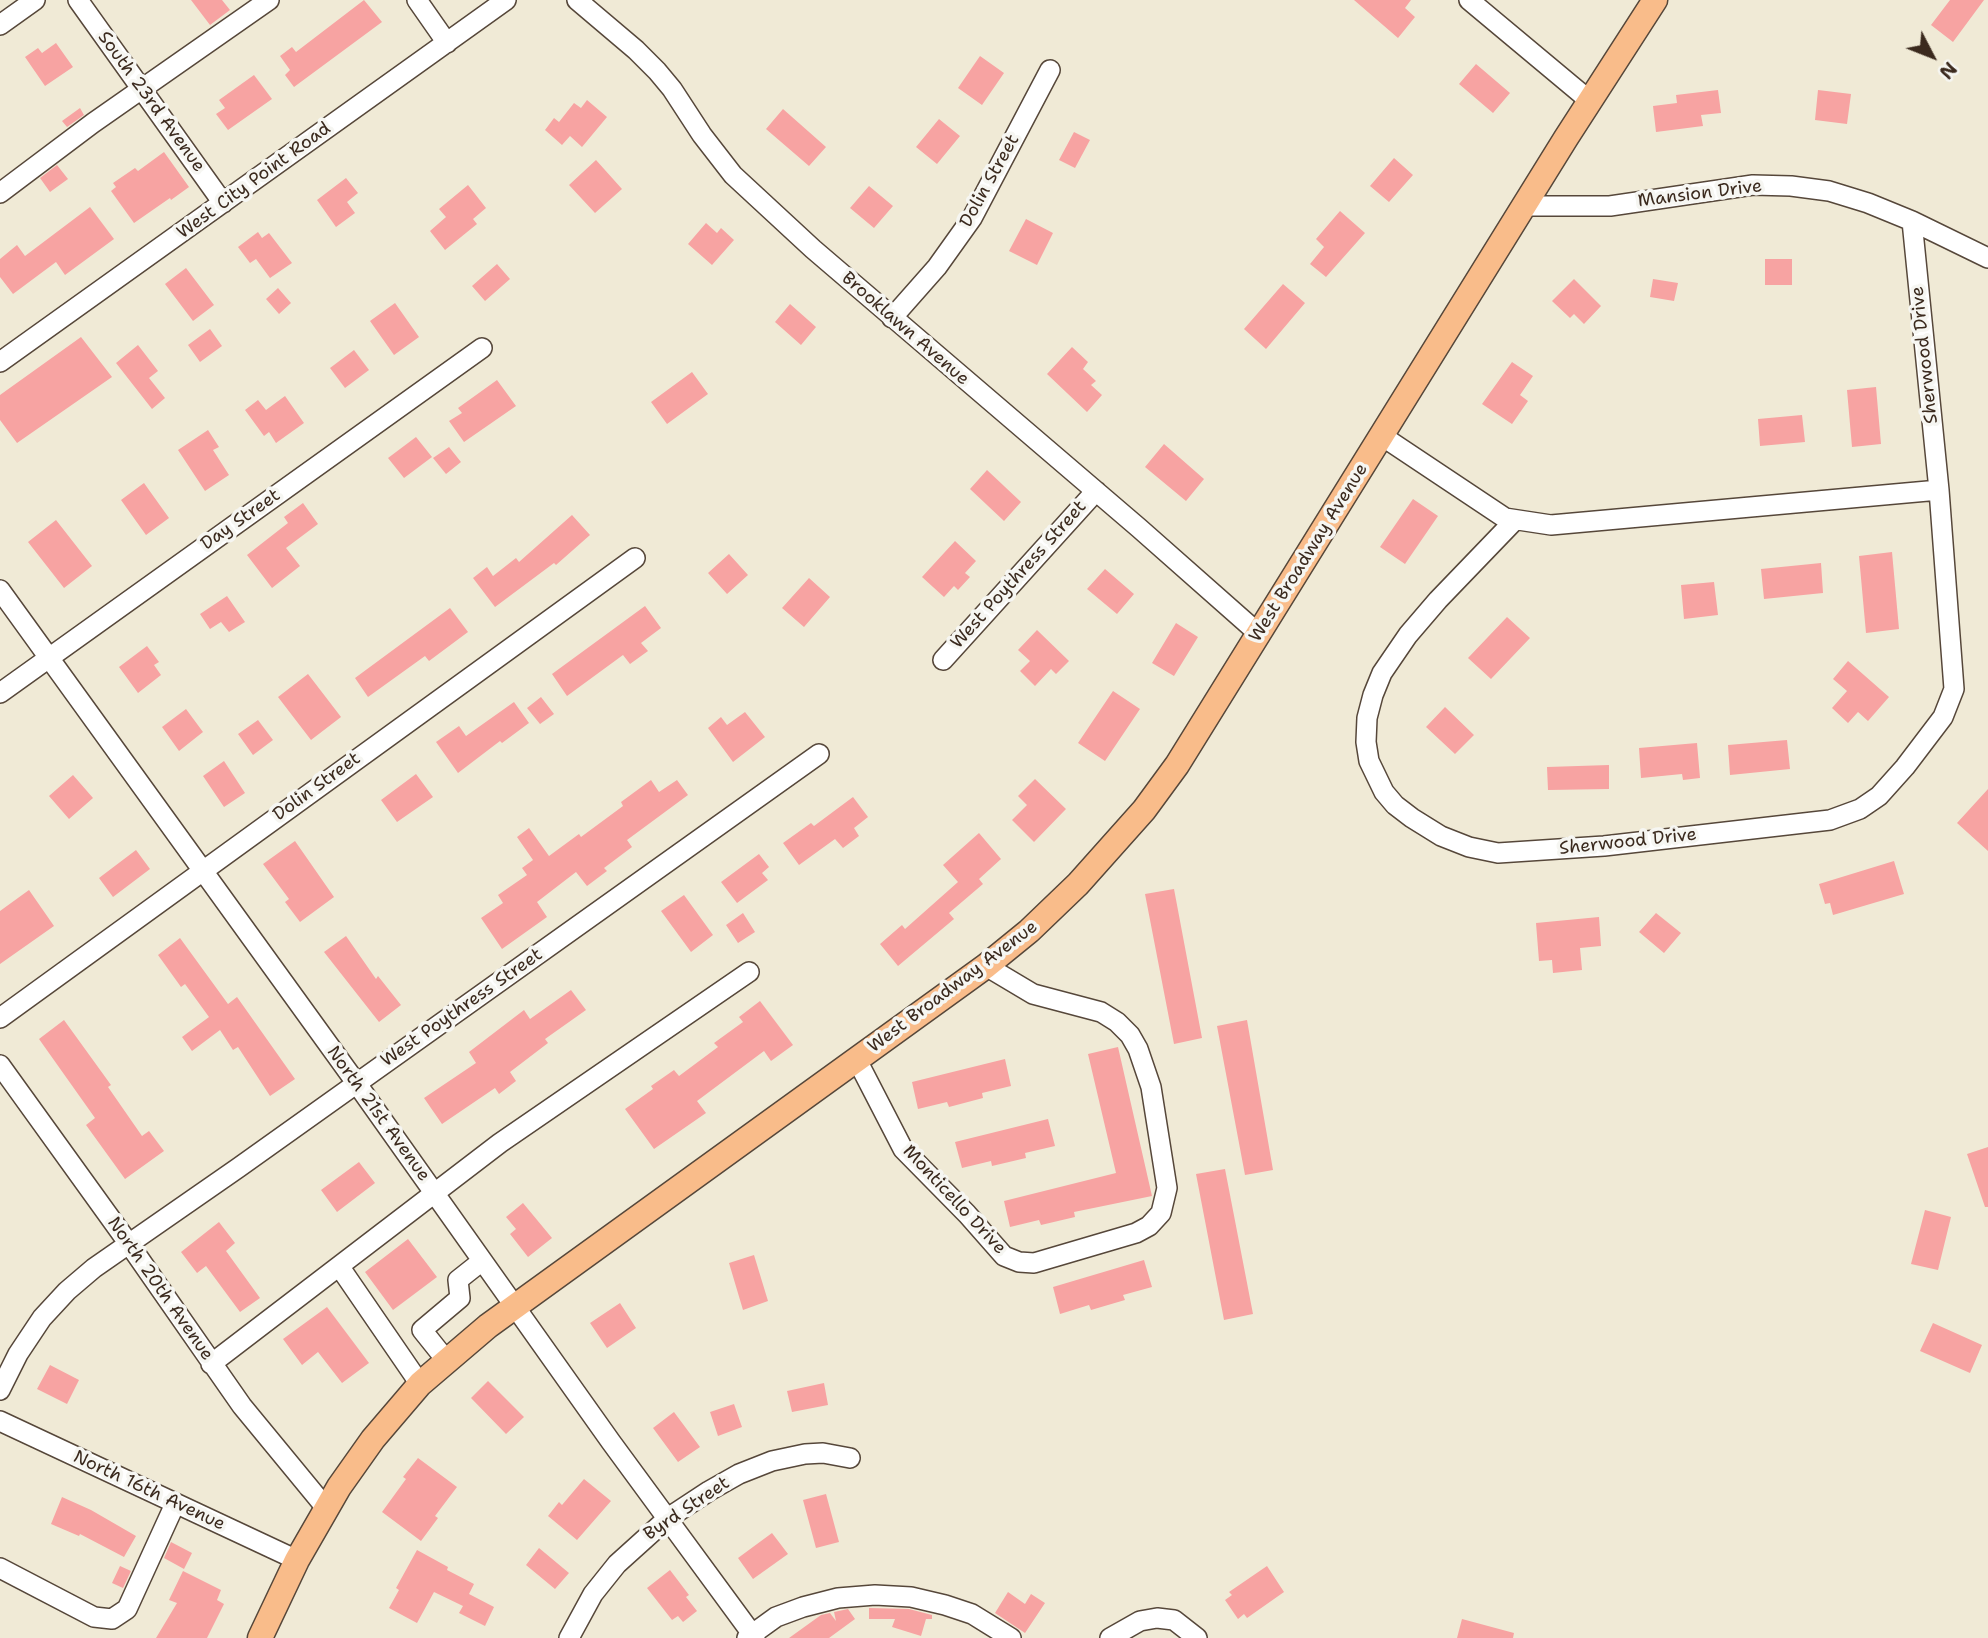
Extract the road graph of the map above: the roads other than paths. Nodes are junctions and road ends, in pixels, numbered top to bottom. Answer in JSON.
{"nodes":[{"id":1,"x":34,"y":0,"type":"edge"},
{"id":2,"x":78,"y":0,"type":"edge"},
{"id":3,"x":269,"y":0,"type":"edge"},
{"id":4,"x":417,"y":0,"type":"edge"},
{"id":5,"x":506,"y":0,"type":"edge"},
{"id":6,"x":577,"y":0,"type":"edge"},
{"id":7,"x":1469,"y":0,"type":"edge"},
{"id":8,"x":1655,"y":0,"type":"edge"},
{"id":9,"x":0,"y":25,"type":"edge"},
{"id":10,"x":447,"y":43,"type":"junction"},
{"id":11,"x":1050,"y":70,"type":"dead end"},
{"id":12,"x":142,"y":89,"type":"junction"},
{"id":13,"x":1590,"y":101,"type":"junction"},
{"id":14,"x":0,"y":193,"type":"edge"},
{"id":15,"x":223,"y":203,"type":"junction"},
{"id":16,"x":1524,"y":206,"type":"junction"},
{"id":17,"x":1912,"y":221,"type":"junction"},
{"id":18,"x":1988,"y":258,"type":"edge"},
{"id":19,"x":892,"y":318,"type":"junction"},
{"id":20,"x":482,"y":348,"type":"dead end"},
{"id":21,"x":0,"y":361,"type":"edge"},
{"id":22,"x":1382,"y":436,"type":"junction"},
{"id":23,"x":1939,"y":490,"type":"junction"},
{"id":24,"x":1096,"y":491,"type":"junction"},
{"id":25,"x":1514,"y":521,"type":"junction"},
{"id":26,"x":635,"y":558,"type":"dead end"},
{"id":27,"x":0,"y":590,"type":"edge"},
{"id":28,"x":1259,"y":634,"type":"junction"},
{"id":29,"x":48,"y":657,"type":"junction"},
{"id":30,"x":943,"y":660,"type":"dead end"},
{"id":31,"x":0,"y":693,"type":"edge"},
{"id":32,"x":819,"y":754,"type":"dead end"},
{"id":33,"x":203,"y":870,"type":"junction"},
{"id":34,"x":986,"y":966,"type":"junction"},
{"id":35,"x":749,"y":972,"type":"dead end"},
{"id":36,"x":0,"y":1018,"type":"edge"},
{"id":37,"x":857,"y":1060,"type":"junction"},
{"id":38,"x":0,"y":1065,"type":"edge"},
{"id":39,"x":357,"y":1084,"type":"junction"},
{"id":40,"x":434,"y":1193,"type":"junction"},
{"id":41,"x":130,"y":1244,"type":"junction"},
{"id":42,"x":482,"y":1261,"type":"junction"},
{"id":43,"x":339,"y":1266,"type":"junction"},
{"id":44,"x":515,"y":1306,"type":"junction"},
{"id":45,"x":422,"y":1330,"type":"junction"},
{"id":46,"x":397,"y":1351,"type":"junction"},
{"id":47,"x":446,"y":1360,"type":"junction"},
{"id":48,"x":211,"y":1364,"type":"junction"},
{"id":49,"x":420,"y":1384,"type":"junction"},
{"id":50,"x":0,"y":1390,"type":"edge"},
{"id":51,"x":0,"y":1421,"type":"edge"},
{"id":52,"x":850,"y":1458,"type":"dead end"},
{"id":53,"x":175,"y":1504,"type":"junction"},
{"id":54,"x":326,"y":1508,"type":"junction"},
{"id":55,"x":668,"y":1518,"type":"junction"},
{"id":56,"x":297,"y":1560,"type":"junction"},
{"id":57,"x":0,"y":1568,"type":"edge"},
{"id":58,"x":751,"y":1637,"type":"edge"},
{"id":59,"x":260,"y":1638,"type":"edge"},
{"id":60,"x":569,"y":1638,"type":"edge"},
{"id":61,"x":1011,"y":1638,"type":"edge"},
{"id":62,"x":1111,"y":1638,"type":"edge"},
{"id":63,"x":1196,"y":1638,"type":"edge"}],
"edges":[{"from":1,"to":9,"type":"street"},
{"from":2,"to":12,"type":"street","name":"South 23rd Avenue"},
{"from":3,"to":12,"type":"street"},
{"from":4,"to":10,"type":"street"},
{"from":5,"to":10,"type":"street","name":"West City Point Road"},
{"from":6,"to":19,"type":"street","name":"Brooklawn Avenue"},
{"from":7,"to":13,"type":"street"},
{"from":8,"to":13,"type":"main road","name":"West Broadway Avenue"},
{"from":10,"to":15,"type":"street","name":"West City Point Road"},
{"from":11,"to":19,"type":"street","name":"Dolin Street"},
{"from":12,"to":14,"type":"street"},
{"from":12,"to":15,"type":"street","name":"South 23rd Avenue"},
{"from":13,"to":16,"type":"main road","name":"West Broadway Avenue"},
{"from":15,"to":21,"type":"street","name":"West City Point Road"},
{"from":16,"to":17,"type":"street","name":"Mansion Drive"},
{"from":16,"to":22,"type":"main road","name":"West Broadway Avenue"},
{"from":17,"to":18,"type":"street","name":"Mansion Drive"},
{"from":17,"to":23,"type":"street","name":"Sherwood Drive"},
{"from":19,"to":24,"type":"street","name":"Brooklawn Avenue"},
{"from":20,"to":29,"type":"street","name":"Day Street"},
{"from":22,"to":25,"type":"street"},
{"from":22,"to":28,"type":"main road","name":"West Broadway Avenue"},
{"from":23,"to":25,"type":"street"},
{"from":23,"to":25,"type":"street","name":"Sherwood Drive"},
{"from":24,"to":28,"type":"street","name":"Brooklawn Avenue"},
{"from":24,"to":30,"type":"street","name":"West Poythress Street"},
{"from":26,"to":33,"type":"street","name":"Dolin Street"},
{"from":27,"to":29,"type":"street","name":"North 21st Avenue"},
{"from":28,"to":34,"type":"main road","name":"West Broadway Avenue"},
{"from":29,"to":31,"type":"street","name":"Day Street"},
{"from":29,"to":33,"type":"street","name":"North 21st Avenue"},
{"from":32,"to":39,"type":"street","name":"West Poythress Street"},
{"from":33,"to":36,"type":"street","name":"Dolin Street"},
{"from":33,"to":39,"type":"street","name":"North 21st Avenue"},
{"from":34,"to":37,"type":"main road","name":"West Broadway Avenue"},
{"from":34,"to":37,"type":"street","name":"Monticello Drive"},
{"from":35,"to":40,"type":"street"},
{"from":37,"to":44,"type":"main road","name":"West Broadway Avenue"},
{"from":38,"to":41,"type":"street","name":"North 20th Avenue"},
{"from":39,"to":40,"type":"street","name":"North 21st Avenue"},
{"from":39,"to":41,"type":"street","name":"West Poythress Street"},
{"from":40,"to":42,"type":"street","name":"North 21st Avenue"},
{"from":40,"to":43,"type":"street"},
{"from":41,"to":48,"type":"street","name":"North 20th Avenue"},
{"from":41,"to":50,"type":"street","name":"West Poythress Street"},
{"from":42,"to":44,"type":"street","name":"North 21st Avenue"},
{"from":42,"to":45,"type":"street"},
{"from":43,"to":46,"type":"street"},
{"from":43,"to":48,"type":"street"},
{"from":44,"to":47,"type":"main road","name":"West Broadway Avenue"},
{"from":44,"to":55,"type":"street","name":"North 21st Avenue"},
{"from":45,"to":46,"type":"street"},
{"from":45,"to":47,"type":"street"},
{"from":46,"to":49,"type":"street"},
{"from":47,"to":49,"type":"main road","name":"West Broadway Avenue"},
{"from":48,"to":54,"type":"street","name":"North 20th Avenue"},
{"from":49,"to":54,"type":"main road","name":"West Broadway Avenue"},
{"from":51,"to":53,"type":"street","name":"North 16th Avenue"},
{"from":52,"to":55,"type":"street","name":"Byrd Street"},
{"from":53,"to":56,"type":"street","name":"North 16th Avenue"},
{"from":53,"to":57,"type":"street"},
{"from":54,"to":56,"type":"main road","name":"West Broadway Avenue"},
{"from":55,"to":58,"type":"street","name":"North 21st Avenue"},
{"from":55,"to":60,"type":"street","name":"Byrd Street"},
{"from":56,"to":59,"type":"main road","name":"West Broadway Avenue"},
{"from":58,"to":61,"type":"street"},
{"from":62,"to":63,"type":"street"}]}
